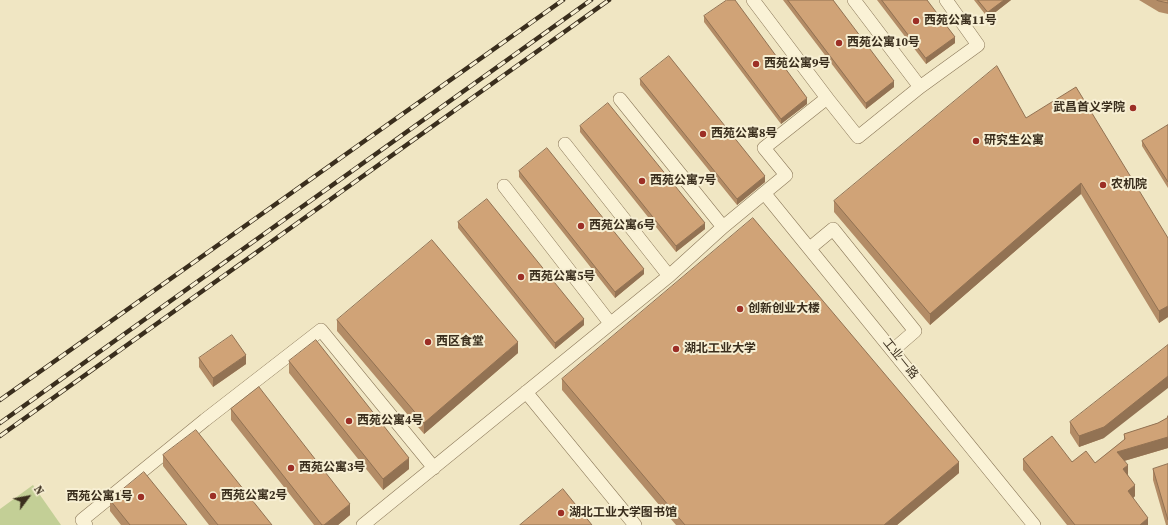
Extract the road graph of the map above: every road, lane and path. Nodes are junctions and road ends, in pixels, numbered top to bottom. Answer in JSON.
{"nodes":[{"id":1,"x":753,"y":0,"type":"edge"},
{"id":2,"x":854,"y":0,"type":"edge"},
{"id":3,"x":946,"y":0,"type":"edge"},
{"id":4,"x":920,"y":87,"type":"junction"},
{"id":5,"x":827,"y":98,"type":"junction"},
{"id":6,"x":620,"y":99,"type":"dead end"},
{"id":7,"x":565,"y":144,"type":"dead end"},
{"id":8,"x":504,"y":186,"type":"dead end"},
{"id":9,"x":765,"y":194,"type":"junction"},
{"id":10,"x":723,"y":228,"type":"junction"},
{"id":11,"x":810,"y":248,"type":"junction"},
{"id":12,"x":669,"y":276,"type":"junction"},
{"id":13,"x":610,"y":324,"type":"junction"},
{"id":14,"x":893,"y":350,"type":"junction"},
{"id":15,"x":526,"y":392,"type":"junction"},
{"id":16,"x":434,"y":468,"type":"junction"},
{"id":17,"x":86,"y":525,"type":"edge"},
{"id":18,"x":363,"y":525,"type":"edge"},
{"id":19,"x":634,"y":525,"type":"edge"},
{"id":20,"x":1034,"y":525,"type":"edge"}],
"edges":[{"from":1,"to":5,"type":"street"},
{"from":2,"to":4,"type":"street"},
{"from":3,"to":4,"type":"street"},
{"from":4,"to":5,"type":"street"},
{"from":5,"to":9,"type":"street"},
{"from":6,"to":10,"type":"street"},
{"from":7,"to":12,"type":"street"},
{"from":8,"to":13,"type":"street"},
{"from":9,"to":10,"type":"street"},
{"from":9,"to":11,"type":"street","name":"工业一路"},
{"from":10,"to":12,"type":"street"},
{"from":11,"to":14,"type":"street","name":"工业一路"},
{"from":11,"to":14,"type":"street"},
{"from":12,"to":13,"type":"street"},
{"from":13,"to":15,"type":"street"},
{"from":14,"to":20,"type":"street","name":"工业一路"},
{"from":15,"to":16,"type":"street"},
{"from":15,"to":19,"type":"street"},
{"from":16,"to":17,"type":"street"},
{"from":16,"to":18,"type":"street"}]}
